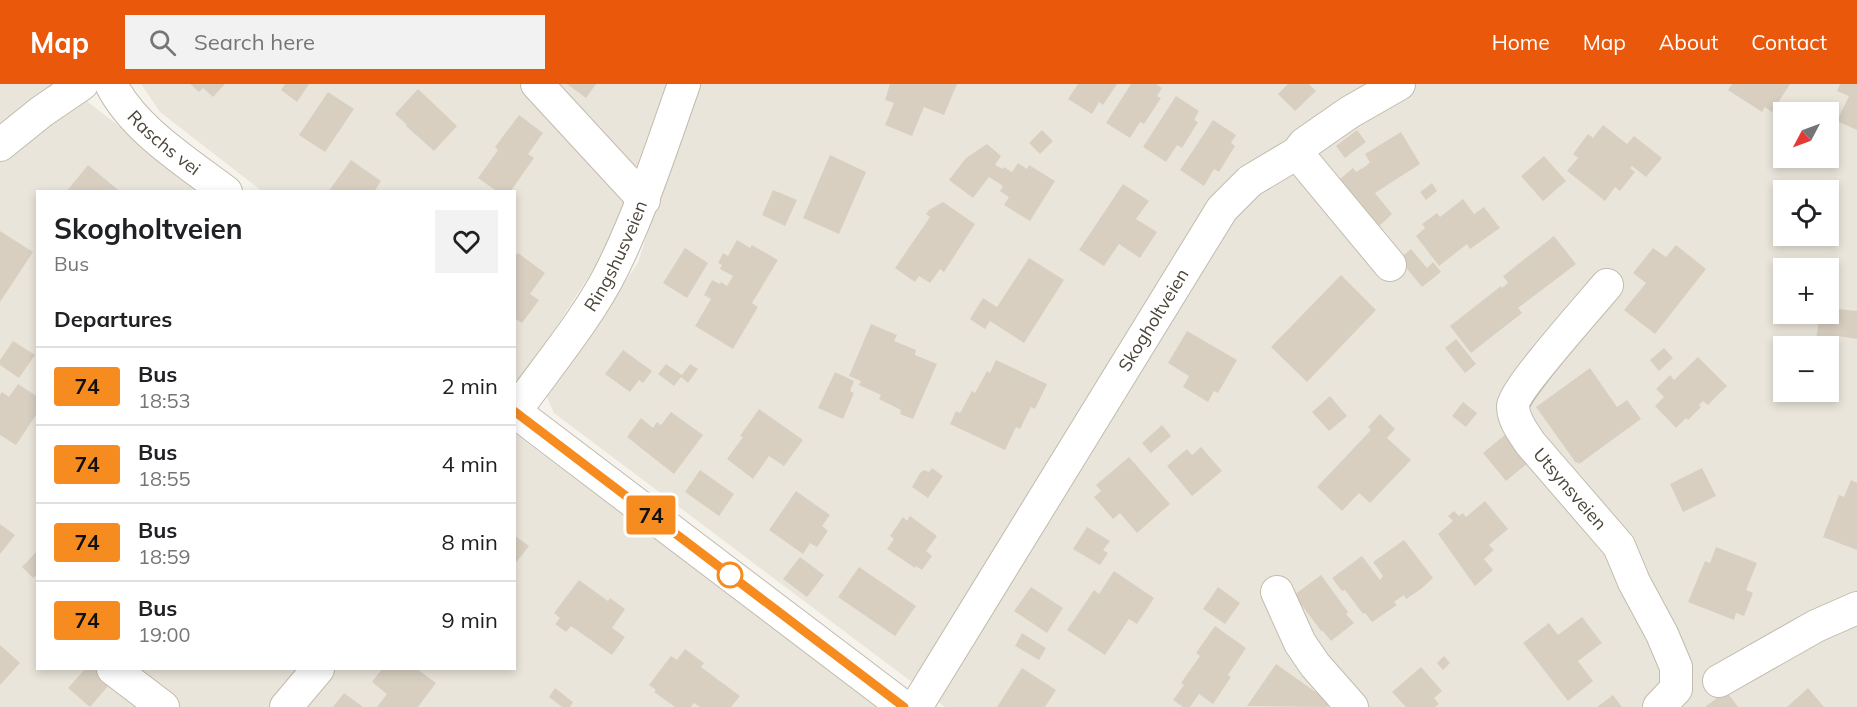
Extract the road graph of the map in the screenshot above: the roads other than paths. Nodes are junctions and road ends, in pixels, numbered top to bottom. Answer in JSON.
{"nodes":[{"id":1,"x":82,"y":84,"type":"edge"},
{"id":2,"x":111,"y":84,"type":"edge"},
{"id":3,"x":537,"y":84,"type":"edge"},
{"id":4,"x":684,"y":84,"type":"edge"},
{"id":5,"x":1399,"y":84,"type":"edge"},
{"id":6,"x":2,"y":140,"type":"edge"},
{"id":7,"x":1297,"y":153,"type":"junction"},
{"id":8,"x":224,"y":190,"type":"edge"},
{"id":9,"x":644,"y":200,"type":"junction"},
{"id":10,"x":1390,"y":265,"type":"dead end"},
{"id":11,"x":1607,"y":285,"type":"dead end"},
{"id":12,"x":516,"y":411,"type":"edge"},
{"id":13,"x":516,"y":413,"type":"edge"},
{"id":14,"x":1277,"y":592,"type":"dead end"},
{"id":15,"x":1857,"y":608,"type":"edge"},
{"id":16,"x":114,"y":670,"type":"edge"},
{"id":17,"x":317,"y":670,"type":"edge"},
{"id":18,"x":1719,"y":681,"type":"dead end"},
{"id":19,"x":163,"y":707,"type":"edge"},
{"id":20,"x":286,"y":707,"type":"edge"},
{"id":21,"x":904,"y":707,"type":"edge"},
{"id":22,"x":916,"y":707,"type":"edge"},
{"id":23,"x":1352,"y":707,"type":"edge"},
{"id":24,"x":1659,"y":707,"type":"edge"}],
"edges":[{"from":1,"to":6,"type":"street"},
{"from":2,"to":8,"type":"street","name":"Raschs vei"},
{"from":3,"to":9,"type":"street"},
{"from":4,"to":9,"type":"street","name":"Ringshusveien"},
{"from":5,"to":7,"type":"street","name":"Skogholtveien"},
{"from":7,"to":10,"type":"street"},
{"from":7,"to":22,"type":"street","name":"Skogholtveien"},
{"from":9,"to":12,"type":"street","name":"Ringshusveien"},
{"from":11,"to":24,"type":"street","name":"Utsynsveien"},
{"from":13,"to":21,"type":"street"},
{"from":14,"to":23,"type":"street"},
{"from":15,"to":18,"type":"street"},
{"from":16,"to":19,"type":"street"},
{"from":17,"to":20,"type":"street"}]}
